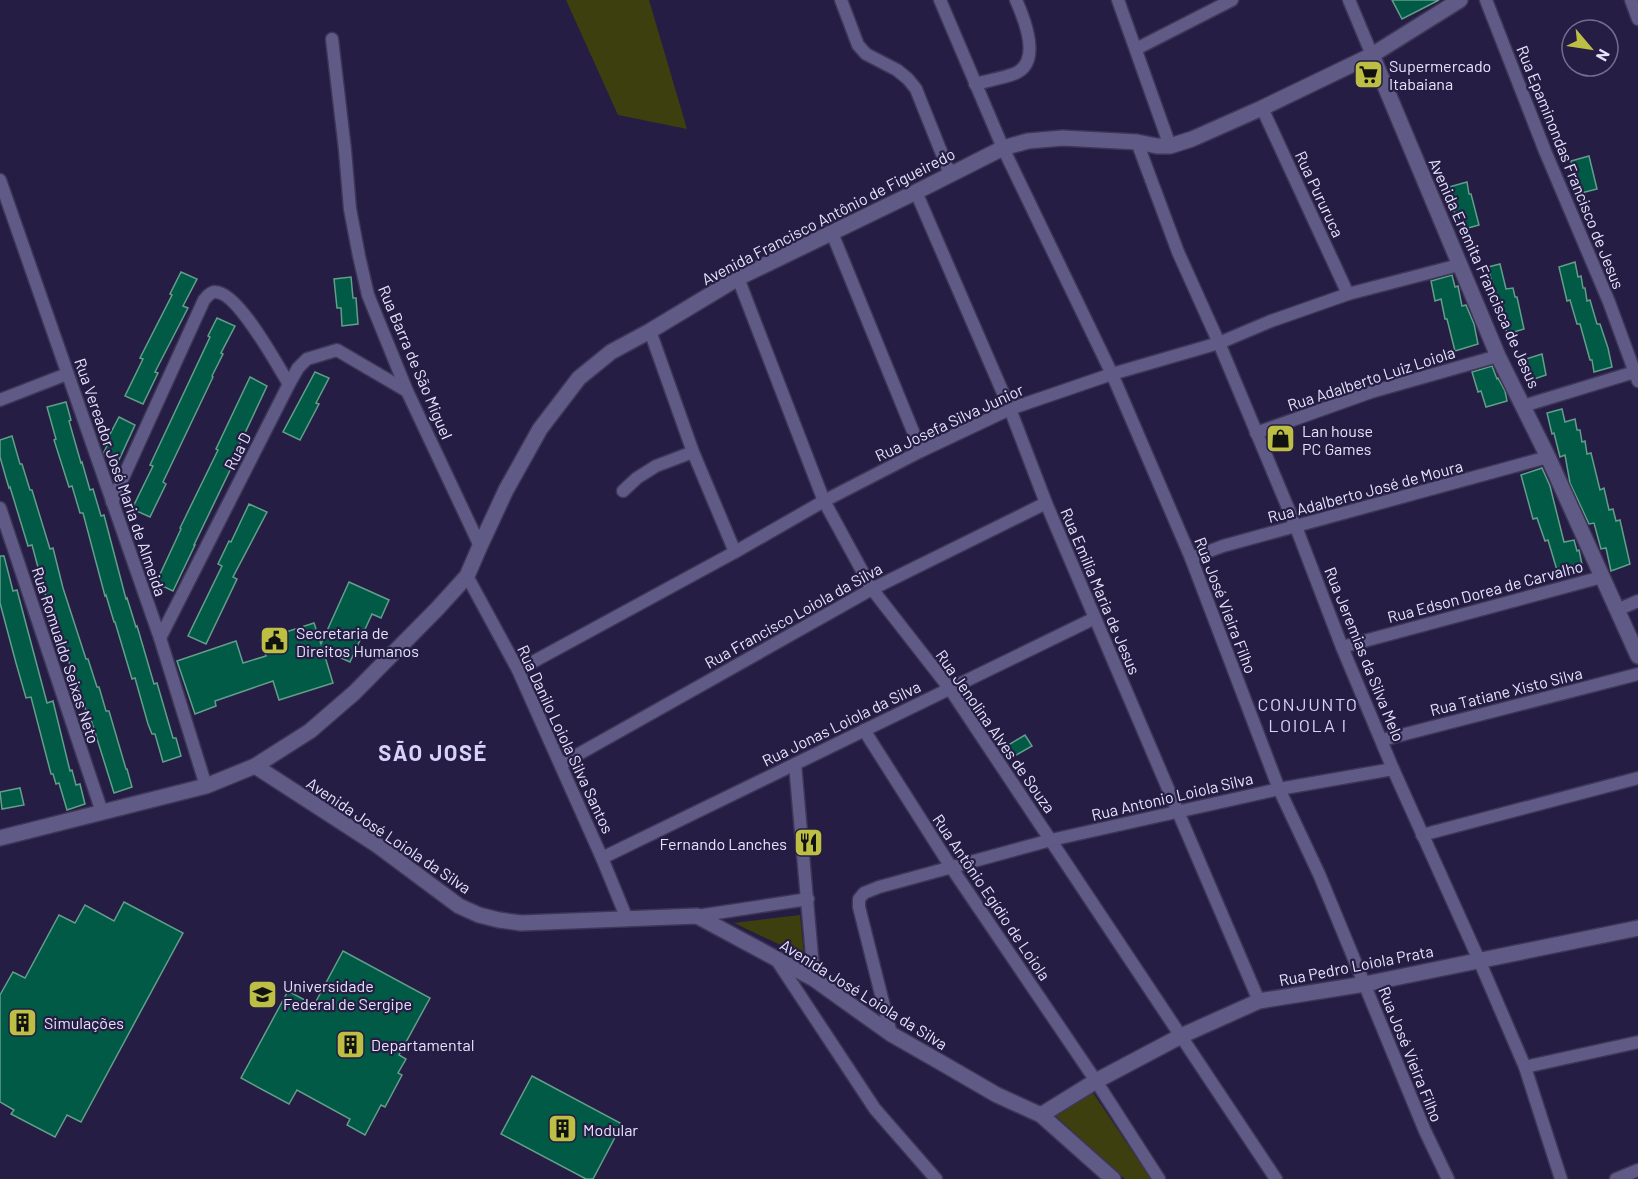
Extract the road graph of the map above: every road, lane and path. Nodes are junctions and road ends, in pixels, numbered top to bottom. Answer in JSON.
{"nodes":[{"id":1,"x":841,"y":0,"type":"edge"},
{"id":2,"x":940,"y":0,"type":"edge"},
{"id":3,"x":1017,"y":0,"type":"edge"},
{"id":4,"x":1118,"y":0,"type":"edge"},
{"id":5,"x":1232,"y":0,"type":"edge"},
{"id":6,"x":1349,"y":0,"type":"edge"},
{"id":7,"x":1460,"y":0,"type":"edge"},
{"id":8,"x":1486,"y":0,"type":"edge"},
{"id":9,"x":1631,"y":0,"type":"edge"},
{"id":10,"x":1638,"y":19,"type":"edge"},
{"id":11,"x":332,"y":39,"type":"dead end"},
{"id":12,"x":1136,"y":49,"type":"junction"},
{"id":13,"x":1372,"y":55,"type":"junction"},
{"id":14,"x":975,"y":84,"type":"junction"},
{"id":15,"x":1262,"y":108,"type":"junction"},
{"id":16,"x":1137,"y":142,"type":"junction"},
{"id":17,"x":1170,"y":146,"type":"junction"},
{"id":18,"x":1003,"y":148,"type":"junction"},
{"id":19,"x":950,"y":174,"type":"junction"},
{"id":20,"x":0,"y":180,"type":"edge"},
{"id":21,"x":916,"y":192,"type":"junction"},
{"id":22,"x":832,"y":233,"type":"junction"},
{"id":23,"x":1459,"y":265,"type":"junction"},
{"id":24,"x":738,"y":278,"type":"junction"},
{"id":25,"x":1348,"y":294,"type":"junction"},
{"id":26,"x":650,"y":331,"type":"junction"},
{"id":27,"x":1219,"y":343,"type":"junction"},
{"id":28,"x":1498,"y":356,"type":"junction"},
{"id":29,"x":67,"y":374,"type":"junction"},
{"id":30,"x":1112,"y":374,"type":"junction"},
{"id":31,"x":1637,"y":375,"type":"edge"},
{"id":32,"x":289,"y":384,"type":"junction"},
{"id":33,"x":407,"y":392,"type":"junction"},
{"id":34,"x":0,"y":400,"type":"edge"},
{"id":35,"x":1523,"y":406,"type":"junction"},
{"id":36,"x":1010,"y":409,"type":"junction"},
{"id":37,"x":1256,"y":433,"type":"junction"},
{"id":38,"x":921,"y":451,"type":"junction"},
{"id":39,"x":693,"y":452,"type":"junction"},
{"id":40,"x":1548,"y":457,"type":"junction"},
{"id":41,"x":623,"y":491,"type":"dead end"},
{"id":42,"x":824,"y":501,"type":"junction"},
{"id":43,"x":112,"y":502,"type":"junction"},
{"id":44,"x":1046,"y":503,"type":"junction"},
{"id":45,"x":0,"y":508,"type":"edge"},
{"id":46,"x":1296,"y":527,"type":"junction"},
{"id":47,"x":480,"y":546,"type":"junction"},
{"id":48,"x":735,"y":552,"type":"junction"},
{"id":49,"x":1191,"y":558,"type":"junction"},
{"id":50,"x":467,"y":576,"type":"junction"},
{"id":51,"x":1602,"y":577,"type":"junction"},
{"id":52,"x":872,"y":589,"type":"junction"},
{"id":53,"x":1638,"y":601,"type":"edge"},
{"id":54,"x":1617,"y":610,"type":"junction"},
{"id":55,"x":1095,"y":618,"type":"junction"},
{"id":56,"x":160,"y":638,"type":"junction"},
{"id":57,"x":1342,"y":647,"type":"junction"},
{"id":58,"x":1638,"y":656,"type":"edge"},
{"id":59,"x":518,"y":670,"type":"junction"},
{"id":60,"x":1638,"y":674,"type":"edge"},
{"id":61,"x":950,"y":689,"type":"junction"},
{"id":62,"x":864,"y":730,"type":"junction"},
{"id":63,"x":1382,"y":740,"type":"junction"},
{"id":64,"x":561,"y":764,"type":"junction"},
{"id":65,"x":795,"y":764,"type":"junction"},
{"id":66,"x":255,"y":766,"type":"junction"},
{"id":67,"x":1393,"y":769,"type":"junction"},
{"id":68,"x":1638,"y":778,"type":"edge"},
{"id":69,"x":206,"y":786,"type":"junction"},
{"id":70,"x":1280,"y":789,"type":"junction"},
{"id":71,"x":102,"y":812,"type":"junction"},
{"id":72,"x":1178,"y":812,"type":"junction"},
{"id":73,"x":1422,"y":835,"type":"junction"},
{"id":74,"x":0,"y":838,"type":"edge"},
{"id":75,"x":1051,"y":840,"type":"junction"},
{"id":76,"x":602,"y":858,"type":"junction"},
{"id":77,"x":951,"y":867,"type":"junction"},
{"id":78,"x":808,"y":899,"type":"junction"},
{"id":79,"x":697,"y":916,"type":"junction"},
{"id":80,"x":627,"y":919,"type":"junction"},
{"id":81,"x":1638,"y":928,"type":"edge"},
{"id":82,"x":775,"y":958,"type":"junction"},
{"id":83,"x":1479,"y":960,"type":"junction"},
{"id":84,"x":814,"y":980,"type":"junction"},
{"id":85,"x":1365,"y":984,"type":"junction"},
{"id":86,"x":1259,"y":1001,"type":"junction"},
{"id":87,"x":891,"y":1034,"type":"junction"},
{"id":88,"x":1181,"y":1036,"type":"junction"},
{"id":89,"x":1638,"y":1042,"type":"edge"},
{"id":90,"x":1525,"y":1067,"type":"junction"},
{"id":91,"x":1096,"y":1081,"type":"junction"},
{"id":92,"x":1041,"y":1114,"type":"junction"},
{"id":93,"x":1638,"y":1170,"type":"edge"},
{"id":94,"x":936,"y":1179,"type":"edge"},
{"id":95,"x":1113,"y":1179,"type":"edge"},
{"id":96,"x":1159,"y":1179,"type":"edge"},
{"id":97,"x":1276,"y":1179,"type":"edge"},
{"id":98,"x":1448,"y":1179,"type":"edge"},
{"id":99,"x":1561,"y":1179,"type":"edge"},
{"id":100,"x":1616,"y":1179,"type":"edge"}],
"edges":[{"from":1,"to":19,"type":"street"},
{"from":2,"to":14,"type":"street","name":"Rua José Vieira Filho"},
{"from":3,"to":14,"type":"street"},
{"from":4,"to":12,"type":"street"},
{"from":5,"to":12,"type":"street"},
{"from":6,"to":13,"type":"street","name":"Avenida Eremita Francisca de Jesus"},
{"from":7,"to":13,"type":"street","name":"Avenida Francisco Antônio de Figueiredo"},
{"from":8,"to":31,"type":"street","name":"Rua Epaminondas Francisco de Jesus"},
{"from":9,"to":10,"type":"street"},
{"from":11,"to":33,"type":"street","name":"Rua Barra de São Miguel"},
{"from":12,"to":17,"type":"street"},
{"from":13,"to":15,"type":"street","name":"Avenida Francisco Antônio de Figueiredo"},
{"from":13,"to":23,"type":"street","name":"Avenida Eremita Francisca de Jesus"},
{"from":14,"to":18,"type":"street","name":"Rua José Vieira Filho"},
{"from":15,"to":17,"type":"street","name":"Avenida Francisco Antônio de Figueiredo"},
{"from":15,"to":25,"type":"street","name":"Rua Pururuca"},
{"from":16,"to":17,"type":"street","name":"Avenida Francisco Antônio de Figueiredo"},
{"from":16,"to":18,"type":"street","name":"Avenida Francisco Antônio de Figueiredo"},
{"from":16,"to":27,"type":"street","name":"Rua Jeremias da Silva Melo"},
{"from":18,"to":19,"type":"street","name":"Avenida Francisco Antônio de Figueiredo"},
{"from":18,"to":30,"type":"street","name":"Rua José Vieira Filho"},
{"from":19,"to":21,"type":"street","name":"Avenida Francisco Antônio de Figueiredo"},
{"from":20,"to":29,"type":"street","name":"Rua Vereador José Maria de Almeida"},
{"from":21,"to":22,"type":"street","name":"Avenida Francisco Antônio de Figueiredo"},
{"from":21,"to":36,"type":"street","name":"Rua Emilia Maria de Jesus"},
{"from":22,"to":24,"type":"street","name":"Avenida Francisco Antônio de Figueiredo"},
{"from":22,"to":38,"type":"street"},
{"from":23,"to":25,"type":"street","name":"Rua Josefa Silva Junior"},
{"from":23,"to":28,"type":"street","name":"Avenida Eremita Francisca de Jesus"},
{"from":24,"to":26,"type":"street","name":"Avenida Francisco Antônio de Figueiredo"},
{"from":24,"to":42,"type":"street","name":"Rua Jenolina Alves de Souza"},
{"from":25,"to":27,"type":"street","name":"Rua Josefa Silva Junior"},
{"from":26,"to":39,"type":"street"},
{"from":26,"to":47,"type":"street","name":"Avenida Francisco Antônio de Figueiredo"},
{"from":27,"to":30,"type":"street","name":"Rua Josefa Silva Junior"},
{"from":27,"to":37,"type":"street","name":"Rua Jeremias da Silva Melo"},
{"from":28,"to":35,"type":"street","name":"Avenida Eremita Francisca de Jesus"},
{"from":28,"to":37,"type":"street","name":"Rua Adalberto Luiz Loiola"},
{"from":29,"to":34,"type":"street"},
{"from":29,"to":43,"type":"street","name":"Rua Vereador José Maria de Almeida"},
{"from":30,"to":36,"type":"street","name":"Rua Josefa Silva Junior"},
{"from":30,"to":49,"type":"street","name":"Rua José Vieira Filho"},
{"from":31,"to":35,"type":"street"},
{"from":32,"to":33,"type":"street","name":"Rua D"},
{"from":32,"to":43,"type":"street"},
{"from":32,"to":56,"type":"street","name":"Rua D"},
{"from":33,"to":47,"type":"street","name":"Rua Barra de São Miguel"},
{"from":35,"to":40,"type":"street","name":"Avenida Eremita Francisca de Jesus"},
{"from":36,"to":38,"type":"street","name":"Rua Josefa Silva Junior"},
{"from":36,"to":44,"type":"street","name":"Rua Emilia Maria de Jesus"},
{"from":37,"to":46,"type":"street","name":"Rua Jeremias da Silva Melo"},
{"from":38,"to":42,"type":"street","name":"Rua Josefa Silva Junior"},
{"from":39,"to":41,"type":"street"},
{"from":39,"to":48,"type":"street"},
{"from":40,"to":46,"type":"street","name":"Rua Adalberto José de Moura"},
{"from":40,"to":51,"type":"street","name":"Avenida Eremita Francisca de Jesus"},
{"from":42,"to":48,"type":"street","name":"Rua Josefa Silva Junior"},
{"from":42,"to":52,"type":"street","name":"Rua Jenolina Alves de Souza"},
{"from":43,"to":56,"type":"street","name":"Rua Vereador José Maria de Almeida"},
{"from":44,"to":52,"type":"street","name":"Rua Francisco Loiola da Silva"},
{"from":44,"to":55,"type":"street","name":"Rua Emilia Maria de Jesus"},
{"from":45,"to":71,"type":"street","name":"Rua Romualdo Seixas Neto"},
{"from":46,"to":49,"type":"street","name":"Rua Adalberto José de Moura"},
{"from":46,"to":57,"type":"street","name":"Rua Jeremias da Silva Melo"},
{"from":47,"to":50,"type":"street","name":"Avenida Francisco Antônio de Figueiredo"},
{"from":48,"to":59,"type":"street","name":"Rua Josefa Silva Junior"},
{"from":49,"to":70,"type":"street","name":"Rua José Vieira Filho"},
{"from":50,"to":59,"type":"street","name":"Rua Danilo Loiola Silva Santos"},
{"from":50,"to":66,"type":"street","name":"Avenida Francisco Antônio de Figueiredo"},
{"from":51,"to":54,"type":"street","name":"Avenida Eremita Francisca de Jesus"},
{"from":51,"to":57,"type":"street","name":"Rua Edson Dorea de Carvalho"},
{"from":52,"to":61,"type":"street","name":"Rua Jenolina Alves de Souza"},
{"from":52,"to":64,"type":"street","name":"Rua Francisco Loiola da Silva"},
{"from":53,"to":54,"type":"street"},
{"from":54,"to":58,"type":"street","name":"Avenida Eremita Francisca de Jesus"},
{"from":55,"to":61,"type":"street","name":"Rua Jonas Loiola da Silva"},
{"from":55,"to":72,"type":"street","name":"Rua Emilia Maria de Jesus"},
{"from":56,"to":69,"type":"street","name":"Rua Vereador José Maria de Almeida"},
{"from":57,"to":63,"type":"street","name":"Rua Jeremias da Silva Melo"},
{"from":59,"to":64,"type":"street","name":"Rua Danilo Loiola Silva Santos"},
{"from":60,"to":63,"type":"street","name":"Rua Tatiane Xisto Silva"},
{"from":61,"to":62,"type":"street","name":"Rua Jonas Loiola da Silva"},
{"from":61,"to":75,"type":"street","name":"Rua Jenolina Alves de Souza"},
{"from":62,"to":65,"type":"street","name":"Rua Jonas Loiola da Silva"},
{"from":62,"to":77,"type":"street","name":"Rua Antônio Egídio de Loiola"},
{"from":63,"to":67,"type":"street","name":"Rua Jeremias da Silva Melo"},
{"from":64,"to":76,"type":"street","name":"Rua Danilo Loiola Silva Santos"},
{"from":65,"to":76,"type":"street","name":"Rua Jonas Loiola da Silva"},
{"from":65,"to":78,"type":"street"},
{"from":66,"to":69,"type":"street","name":"Avenida Francisco Antônio de Figueiredo"},
{"from":66,"to":80,"type":"street","name":"Avenida José Loiola da Silva"},
{"from":67,"to":70,"type":"street","name":"Rua Antonio Loiola Silva"},
{"from":67,"to":73,"type":"street","name":"Rua Jeremias da Silva Melo"},
{"from":68,"to":73,"type":"street"},
{"from":69,"to":71,"type":"street","name":"Avenida Francisco Antônio de Figueiredo"},
{"from":70,"to":72,"type":"street","name":"Rua Antonio Loiola Silva"},
{"from":70,"to":85,"type":"street","name":"Rua José Vieira Filho"},
{"from":71,"to":74,"type":"street","name":"Avenida Francisco Antônio de Figueiredo"},
{"from":72,"to":75,"type":"street","name":"Rua Antonio Loiola Silva"},
{"from":72,"to":86,"type":"street","name":"Rua Emilia Maria de Jesus"},
{"from":73,"to":83,"type":"street","name":"Rua Jeremias da Silva Melo"},
{"from":75,"to":77,"type":"street","name":"Rua Antonio Loiola Silva"},
{"from":75,"to":88,"type":"street","name":"Rua Jenolina Alves de Souza"},
{"from":76,"to":80,"type":"street","name":"Rua Danilo Loiola Silva Santos"},
{"from":77,"to":87,"type":"street","name":"Rua Antonio Loiola Silva"},
{"from":77,"to":91,"type":"street","name":"Rua Antônio Egídio de Loiola"},
{"from":78,"to":79,"type":"street"},
{"from":78,"to":84,"type":"street"},
{"from":79,"to":80,"type":"street","name":"Avenida José Loiola da Silva"},
{"from":79,"to":82,"type":"street","name":"Avenida José Loiola da Silva"},
{"from":81,"to":83,"type":"street","name":"Rua Pedro Loiola Prata"},
{"from":82,"to":84,"type":"street","name":"Avenida José Loiola da Silva"},
{"from":82,"to":94,"type":"street"},
{"from":83,"to":85,"type":"street","name":"Rua Pedro Loiola Prata"},
{"from":83,"to":90,"type":"street","name":"Rua Jeremias da Silva Melo"},
{"from":84,"to":87,"type":"street","name":"Avenida José Loiola da Silva"},
{"from":85,"to":86,"type":"street","name":"Rua Pedro Loiola Prata"},
{"from":85,"to":98,"type":"street","name":"Rua José Vieira Filho"},
{"from":86,"to":88,"type":"street","name":"Rua Pedro Loiola Prata"},
{"from":87,"to":92,"type":"street","name":"Avenida José Loiola da Silva"},
{"from":88,"to":91,"type":"street","name":"Rua Pedro Loiola Prata"},
{"from":88,"to":97,"type":"street","name":"Rua Jenolina Alves de Souza"},
{"from":89,"to":90,"type":"street"},
{"from":90,"to":99,"type":"street","name":"Rua Jeremias da Silva Melo"},
{"from":91,"to":92,"type":"street","name":"Rua Pedro Loiola Prata"},
{"from":91,"to":96,"type":"street","name":"Rua Antônio Egídio de Loiola"},
{"from":92,"to":95,"type":"street","name":"Avenida José Loiola da Silva"},
{"from":93,"to":100,"type":"street"}]}
